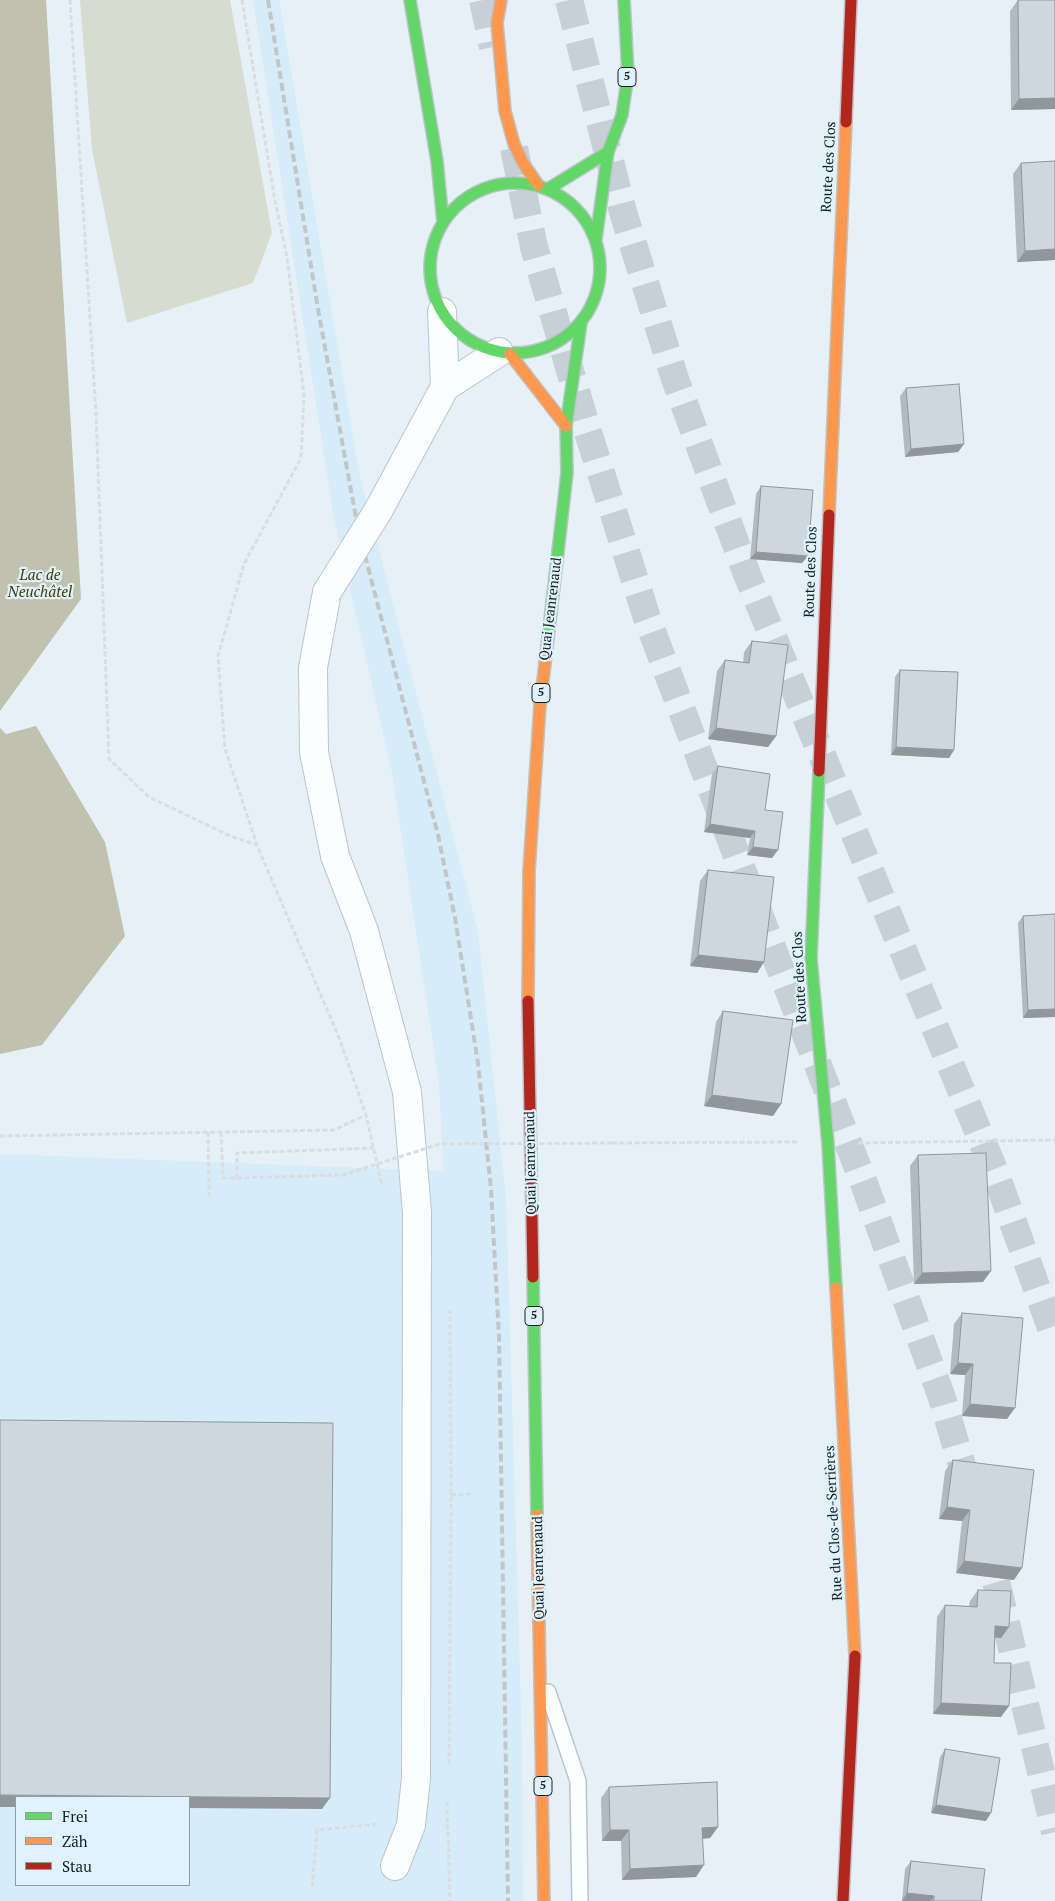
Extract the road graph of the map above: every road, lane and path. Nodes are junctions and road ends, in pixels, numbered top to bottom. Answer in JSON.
{"nodes":[{"id":1,"x":70,"y":0,"type":"edge"},
{"id":2,"x":242,"y":0,"type":"edge"},
{"id":3,"x":410,"y":0,"type":"edge"},
{"id":4,"x":501,"y":0,"type":"edge"},
{"id":5,"x":624,"y":0,"type":"edge"},
{"id":6,"x":851,"y":0,"type":"edge"},
{"id":7,"x":608,"y":152,"type":"junction"},
{"id":8,"x":543,"y":187,"type":"junction"},
{"id":9,"x":443,"y":222,"type":"junction"},
{"id":10,"x":596,"y":239,"type":"junction"},
{"id":11,"x":442,"y":312,"type":"junction"},
{"id":12,"x":581,"y":322,"type":"junction"},
{"id":13,"x":505,"y":353,"type":"junction"},
{"id":14,"x":445,"y":387,"type":"junction"},
{"id":15,"x":566,"y":426,"type":"junction"},
{"id":16,"x":258,"y":845,"type":"junction"},
{"id":17,"x":208,"y":1132,"type":"junction"},
{"id":18,"x":221,"y":1132,"type":"junction"},
{"id":19,"x":0,"y":1136,"type":"edge"},
{"id":20,"x":1055,"y":1140,"type":"edge"},
{"id":21,"x":791,"y":1142,"type":"dead end"},
{"id":22,"x":828,"y":1144,"type":"junction"},
{"id":23,"x":374,"y":1148,"type":"dead end"},
{"id":24,"x":237,"y":1178,"type":"junction"},
{"id":25,"x":209,"y":1196,"type":"dead end"},
{"id":26,"x":450,"y":1308,"type":"dead end"},
{"id":27,"x":472,"y":1494,"type":"dead end"},
{"id":28,"x":451,"y":1495,"type":"junction"},
{"id":29,"x":541,"y":1671,"type":"junction"},
{"id":30,"x":416,"y":1778,"type":"junction"},
{"id":31,"x":446,"y":1795,"type":"dead end"},
{"id":32,"x":387,"y":1824,"type":"dead end"},
{"id":33,"x":395,"y":1866,"type":"dead end"},
{"id":34,"x":312,"y":1887,"type":"dead end"},
{"id":35,"x":450,"y":1901,"type":"edge"},
{"id":36,"x":544,"y":1901,"type":"edge"},
{"id":37,"x":580,"y":1901,"type":"edge"},
{"id":38,"x":843,"y":1901,"type":"edge"}],
"edges":[{"from":1,"to":16,"type":"path"},
{"from":2,"to":16,"type":"path"},
{"from":3,"to":9,"type":"main road"},
{"from":4,"to":8,"type":"main road"},
{"from":5,"to":7,"type":"main road","number":"5"},
{"from":6,"to":22,"type":"main road","name":"Route des Clos"},
{"from":7,"to":8,"type":"main road"},
{"from":7,"to":10,"type":"main road","number":"5"},
{"from":8,"to":9,"type":"main road"},
{"from":8,"to":10,"type":"main road"},
{"from":9,"to":11,"type":"main road"},
{"from":10,"to":12,"type":"main road"},
{"from":11,"to":13,"type":"main road"},
{"from":11,"to":14,"type":"street"},
{"from":12,"to":13,"type":"main road"},
{"from":12,"to":15,"type":"main road","number":"5"},
{"from":13,"to":14,"type":"street"},
{"from":13,"to":15,"type":"main road"},
{"from":14,"to":30,"type":"street","bridge":true},
{"from":15,"to":29,"type":"main road","name":"Quai Jeanrenaud","number":"5"},
{"from":16,"to":18,"type":"path"},
{"from":17,"to":18,"type":"path"},
{"from":17,"to":19,"type":"path"},
{"from":17,"to":25,"type":"path"},
{"from":18,"to":24,"type":"path"},
{"from":20,"to":22,"type":"path"},
{"from":21,"to":24,"type":"path","bridge":true},
{"from":22,"to":38,"type":"main road","name":"Rue du Clos-de-Serrières"},
{"from":23,"to":24,"type":"path"},
{"from":26,"to":28,"type":"path"},
{"from":27,"to":28,"type":"path"},
{"from":28,"to":30,"type":"path"},
{"from":29,"to":36,"type":"main road","name":"Quai Jeanrenaud","number":"5"},
{"from":29,"to":37,"type":"lane"},
{"from":30,"to":33,"type":"street"},
{"from":31,"to":35,"type":"path"},
{"from":32,"to":34,"type":"path"}]}
